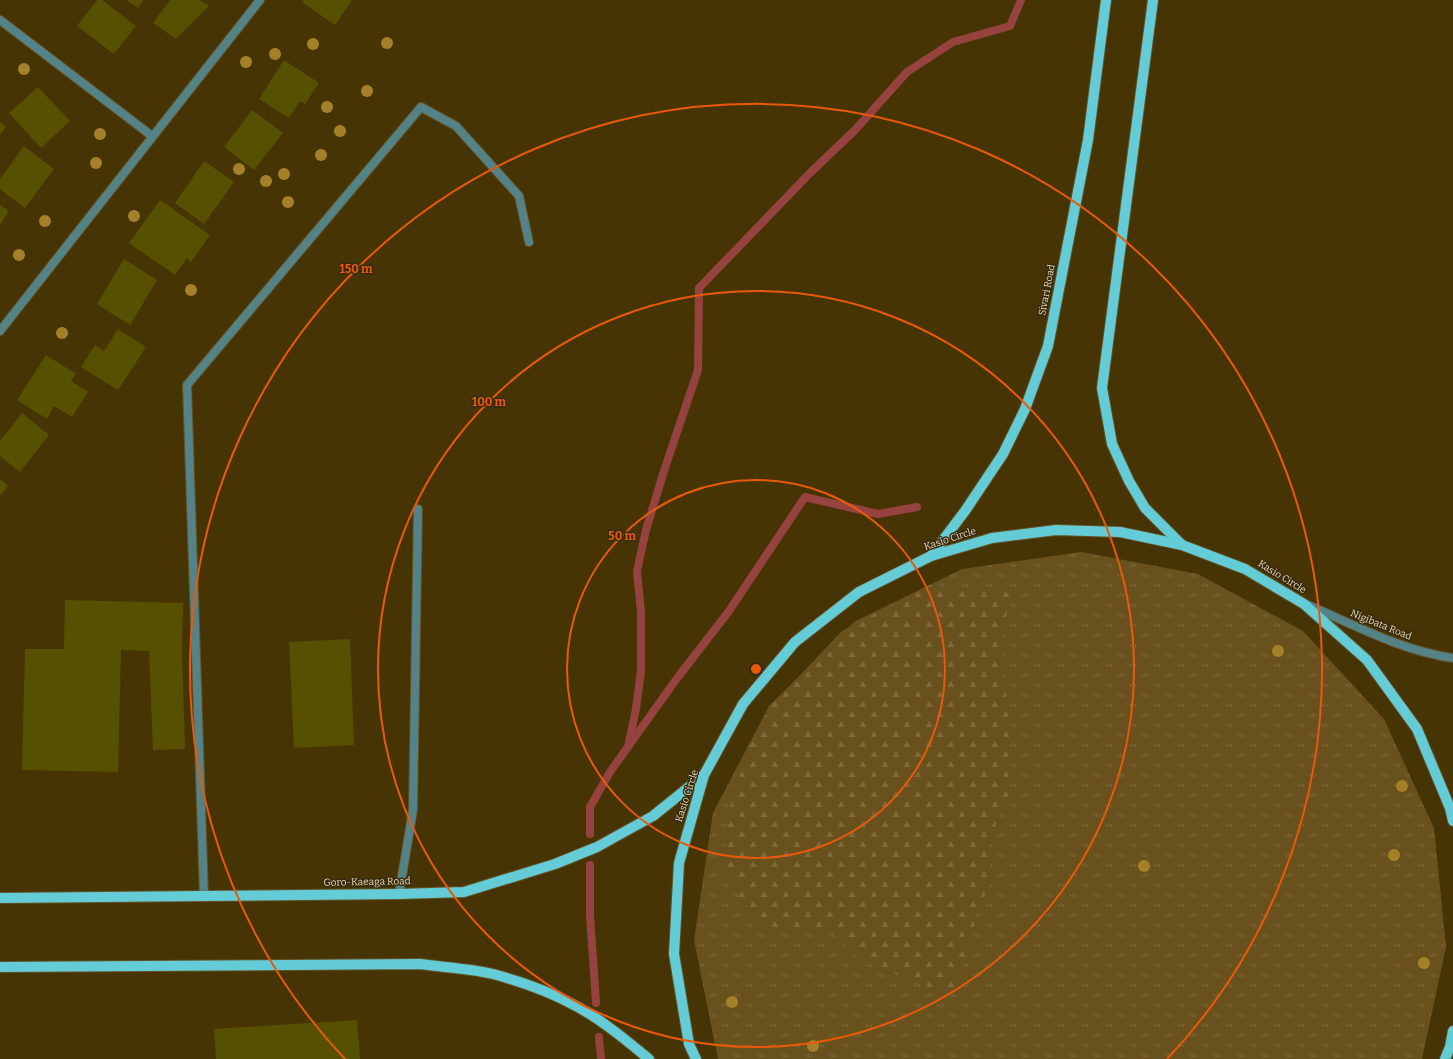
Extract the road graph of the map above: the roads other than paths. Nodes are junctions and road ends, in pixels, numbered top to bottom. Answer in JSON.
{"nodes":[{"id":1,"x":260,"y":0,"type":"edge"},
{"id":2,"x":1106,"y":0,"type":"edge"},
{"id":3,"x":1153,"y":0,"type":"edge"},
{"id":4,"x":0,"y":20,"type":"edge"},
{"id":5,"x":152,"y":136,"type":"junction"},
{"id":6,"x":529,"y":242,"type":"dead end"},
{"id":7,"x":0,"y":331,"type":"edge"},
{"id":8,"x":418,"y":509,"type":"dead end"},
{"id":9,"x":1182,"y":545,"type":"junction"},
{"id":10,"x":931,"y":556,"type":"junction"},
{"id":11,"x":1304,"y":604,"type":"junction"},
{"id":12,"x":1453,"y":658,"type":"edge"},
{"id":13,"x":704,"y":775,"type":"junction"},
{"id":14,"x":1453,"y":821,"type":"edge"},
{"id":15,"x":400,"y":894,"type":"junction"},
{"id":16,"x":204,"y":896,"type":"junction"},
{"id":17,"x":0,"y":898,"type":"edge"},
{"id":18,"x":0,"y":967,"type":"edge"},
{"id":19,"x":1453,"y":1031,"type":"edge"},
{"id":20,"x":649,"y":1059,"type":"edge"},
{"id":21,"x":696,"y":1059,"type":"edge"},
{"id":22,"x":1445,"y":1059,"type":"edge"}],
"edges":[{"from":1,"to":5,"type":"street"},
{"from":2,"to":10,"type":"main road","name":"Sivari Road"},
{"from":3,"to":9,"type":"main road"},
{"from":4,"to":5,"type":"street"},
{"from":5,"to":7,"type":"street"},
{"from":6,"to":16,"type":"street"},
{"from":8,"to":15,"type":"street"},
{"from":9,"to":10,"type":"main road","name":"Kasio Circle"},
{"from":9,"to":11,"type":"main road","name":"Kasio Circle"},
{"from":10,"to":13,"type":"main road","name":"Kasio Circle"},
{"from":11,"to":12,"type":"street","name":"Nigibata Road"},
{"from":11,"to":14,"type":"main road","name":"Kasio Circle"},
{"from":13,"to":15,"type":"main road","name":"Goro-Kaeaga Road"},
{"from":13,"to":21,"type":"main road","name":"Kasio Circle"},
{"from":15,"to":16,"type":"main road","name":"Goro-Kaeaga Road"},
{"from":16,"to":17,"type":"main road","name":"Goro-Kaeaga Road"},
{"from":18,"to":20,"type":"main road"},
{"from":19,"to":22,"type":"main road"}]}
